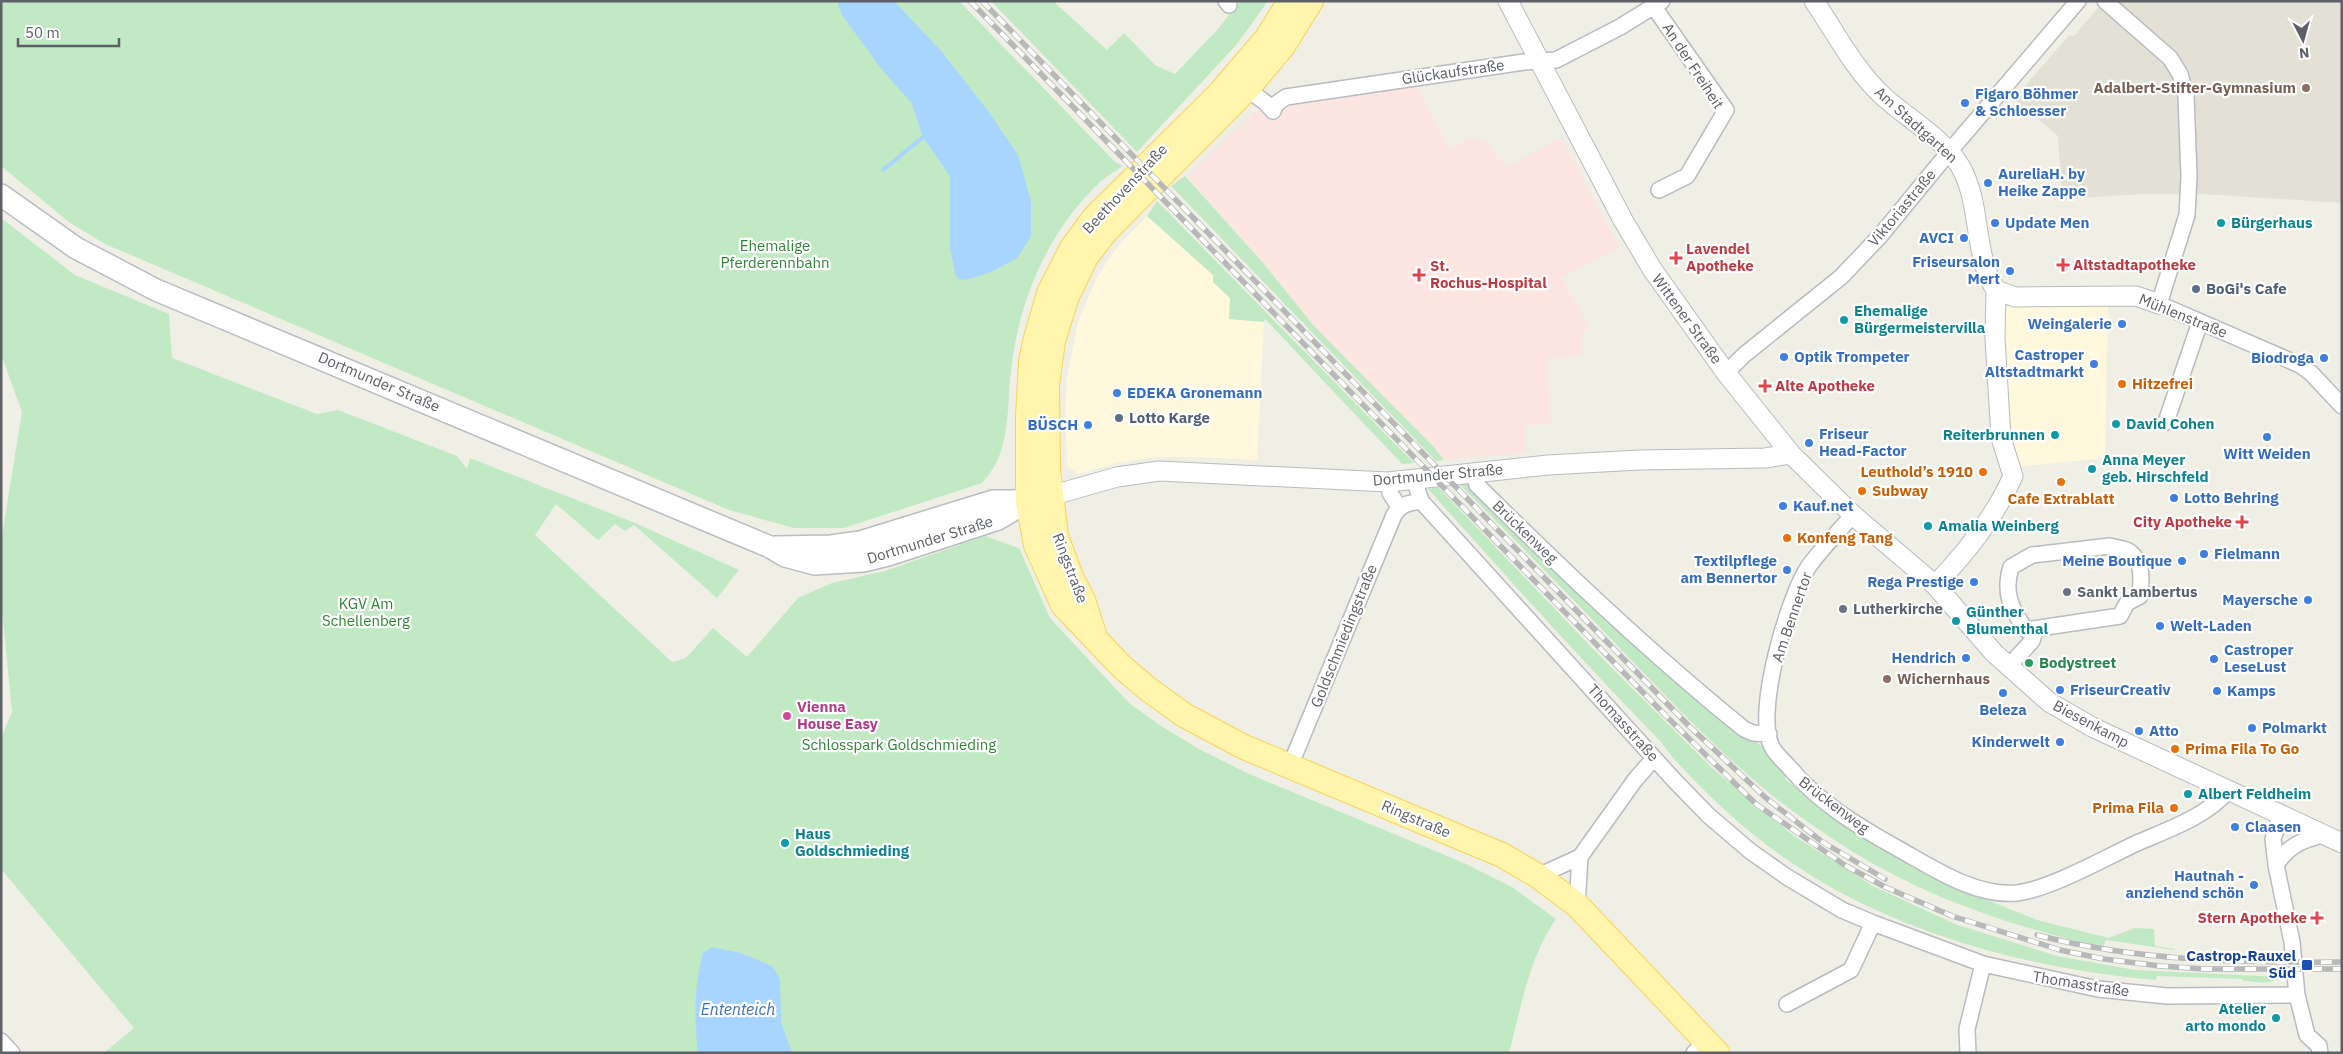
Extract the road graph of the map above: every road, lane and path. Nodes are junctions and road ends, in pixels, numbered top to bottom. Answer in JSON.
{"nodes":[{"id":1,"x":1290,"y":1,"type":"edge"},
{"id":2,"x":1311,"y":1,"type":"edge"},
{"id":3,"x":1508,"y":1,"type":"edge"},
{"id":4,"x":1814,"y":1,"type":"edge"},
{"id":5,"x":2078,"y":1,"type":"edge"},
{"id":6,"x":2105,"y":1,"type":"edge"},
{"id":7,"x":1658,"y":4,"type":"edge"},
{"id":8,"x":1539,"y":61,"type":"junction"},
{"id":9,"x":1247,"y":89,"type":"junction"},
{"id":10,"x":1949,"y":152,"type":"junction"},
{"id":11,"x":1659,"y":190,"type":"dead end"},
{"id":12,"x":1,"y":195,"type":"edge"},
{"id":13,"x":1996,"y":290,"type":"junction"},
{"id":14,"x":2159,"y":304,"type":"junction"},
{"id":15,"x":2200,"y":322,"type":"junction"},
{"id":16,"x":1726,"y":373,"type":"junction"},
{"id":17,"x":2336,"y":397,"type":"edge"},
{"id":18,"x":2166,"y":422,"type":"dead end"},
{"id":19,"x":1791,"y":454,"type":"junction"},
{"id":20,"x":1473,"y":472,"type":"junction"},
{"id":21,"x":1414,"y":479,"type":"junction"},
{"id":22,"x":1388,"y":482,"type":"junction"},
{"id":23,"x":1039,"y":498,"type":"junction"},
{"id":24,"x":1421,"y":501,"type":"junction"},
{"id":25,"x":1396,"y":511,"type":"junction"},
{"id":26,"x":1853,"y":515,"type":"junction"},
{"id":27,"x":1935,"y":585,"type":"junction"},
{"id":28,"x":2036,"y":630,"type":"junction"},
{"id":29,"x":2008,"y":667,"type":"junction"},
{"id":30,"x":1769,"y":734,"type":"junction"},
{"id":31,"x":1654,"y":758,"type":"junction"},
{"id":32,"x":1290,"y":766,"type":"junction"},
{"id":33,"x":2228,"y":791,"type":"junction"},
{"id":34,"x":2282,"y":815,"type":"junction"},
{"id":35,"x":2324,"y":836,"type":"junction"},
{"id":36,"x":2342,"y":843,"type":"edge"},
{"id":37,"x":1580,"y":857,"type":"junction"},
{"id":38,"x":2276,"y":865,"type":"junction"},
{"id":39,"x":1538,"y":876,"type":"junction"},
{"id":40,"x":1577,"y":905,"type":"junction"},
{"id":41,"x":1873,"y":924,"type":"junction"},
{"id":42,"x":1983,"y":964,"type":"junction"},
{"id":43,"x":2297,"y":995,"type":"junction"},
{"id":44,"x":1787,"y":1004,"type":"dead end"},
{"id":45,"x":1,"y":1041,"type":"edge"},
{"id":46,"x":1706,"y":1049,"type":"edge"},
{"id":47,"x":12,"y":1053,"type":"edge"},
{"id":48,"x":1968,"y":1053,"type":"edge"},
{"id":49,"x":2320,"y":1053,"type":"edge"}],
"edges":[{"from":1,"to":23,"type":"main road","name":"Beethovenstraße"},
{"from":2,"to":9,"type":"main road","name":"Beethovenstraße"},
{"from":3,"to":8,"type":"street","name":"Wittener Straße"},
{"from":4,"to":10,"type":"street","name":"Am Stadtgarten"},
{"from":5,"to":10,"type":"street","name":"Viktoriastraße"},
{"from":6,"to":14,"type":"street"},
{"from":7,"to":8,"type":"street","name":"Glückaufstraße"},
{"from":7,"to":11,"type":"street","name":"An der Freiheit"},
{"from":8,"to":9,"type":"street","name":"Glückaufstraße"},
{"from":8,"to":16,"type":"street","name":"Wittener Straße"},
{"from":9,"to":23,"type":"main road","name":"Beethovenstraße"},
{"from":10,"to":13,"type":"street","name":"Am Stadtgarten"},
{"from":10,"to":16,"type":"street","name":"Viktoriastraße"},
{"from":12,"to":23,"type":"main road","name":"Dortmunder Straße"},
{"from":13,"to":14,"type":"street","name":"Mühlenstraße"},
{"from":13,"to":27,"type":"street"},
{"from":14,"to":15,"type":"street","name":"Mühlenstraße"},
{"from":15,"to":17,"type":"street","name":"Mühlenstraße"},
{"from":15,"to":18,"type":"street"},
{"from":16,"to":19,"type":"street","name":"Wittener Straße"},
{"from":19,"to":20,"type":"street","name":"Dortmunder Straße"},
{"from":19,"to":26,"type":"street","name":"Wittener Straße"},
{"from":20,"to":21,"type":"street","name":"Dortmunder Straße"},
{"from":20,"to":30,"type":"street","name":"Brückenweg"},
{"from":21,"to":22,"type":"street","name":"Dortmunder Straße"},
{"from":21,"to":24,"type":"street","name":"Thomasstraße"},
{"from":22,"to":23,"type":"street","name":"Dortmunder Straße"},
{"from":22,"to":25,"type":"street"},
{"from":23,"to":32,"type":"main road","name":"Ringstraße"},
{"from":24,"to":25,"type":"street"},
{"from":24,"to":31,"type":"street","name":"Thomasstraße"},
{"from":25,"to":32,"type":"street","name":"Goldschmiedingstraße"},
{"from":26,"to":27,"type":"street","name":"Wittener Straße"},
{"from":26,"to":30,"type":"street","name":"Am Bennertor"},
{"from":27,"to":29,"type":"street","name":"Biesenkamp"},
{"from":28,"to":28,"type":"street"},
{"from":28,"to":29,"type":"street"},
{"from":29,"to":33,"type":"street","name":"Biesenkamp"},
{"from":30,"to":33,"type":"street","name":"Brückenweg"},
{"from":31,"to":37,"type":"street"},
{"from":31,"to":41,"type":"street","name":"Thomasstraße"},
{"from":32,"to":39,"type":"main road","name":"Ringstraße"},
{"from":33,"to":34,"type":"street","name":"Biesenkamp"},
{"from":34,"to":35,"type":"street","name":"Biesenkamp"},
{"from":34,"to":38,"type":"street"},
{"from":35,"to":36,"type":"street","name":"Biesenkamp"},
{"from":35,"to":38,"type":"street"},
{"from":37,"to":39,"type":"street"},
{"from":37,"to":40,"type":"street"},
{"from":38,"to":43,"type":"street"},
{"from":39,"to":40,"type":"main road","name":"Ringstraße"},
{"from":40,"to":46,"type":"main road","name":"Ringstraße"},
{"from":41,"to":42,"type":"street","name":"Thomasstraße"},
{"from":41,"to":44,"type":"street"},
{"from":42,"to":43,"type":"street","name":"Thomasstraße"},
{"from":42,"to":48,"type":"street"},
{"from":43,"to":49,"type":"street"},
{"from":45,"to":47,"type":"street"}]}
